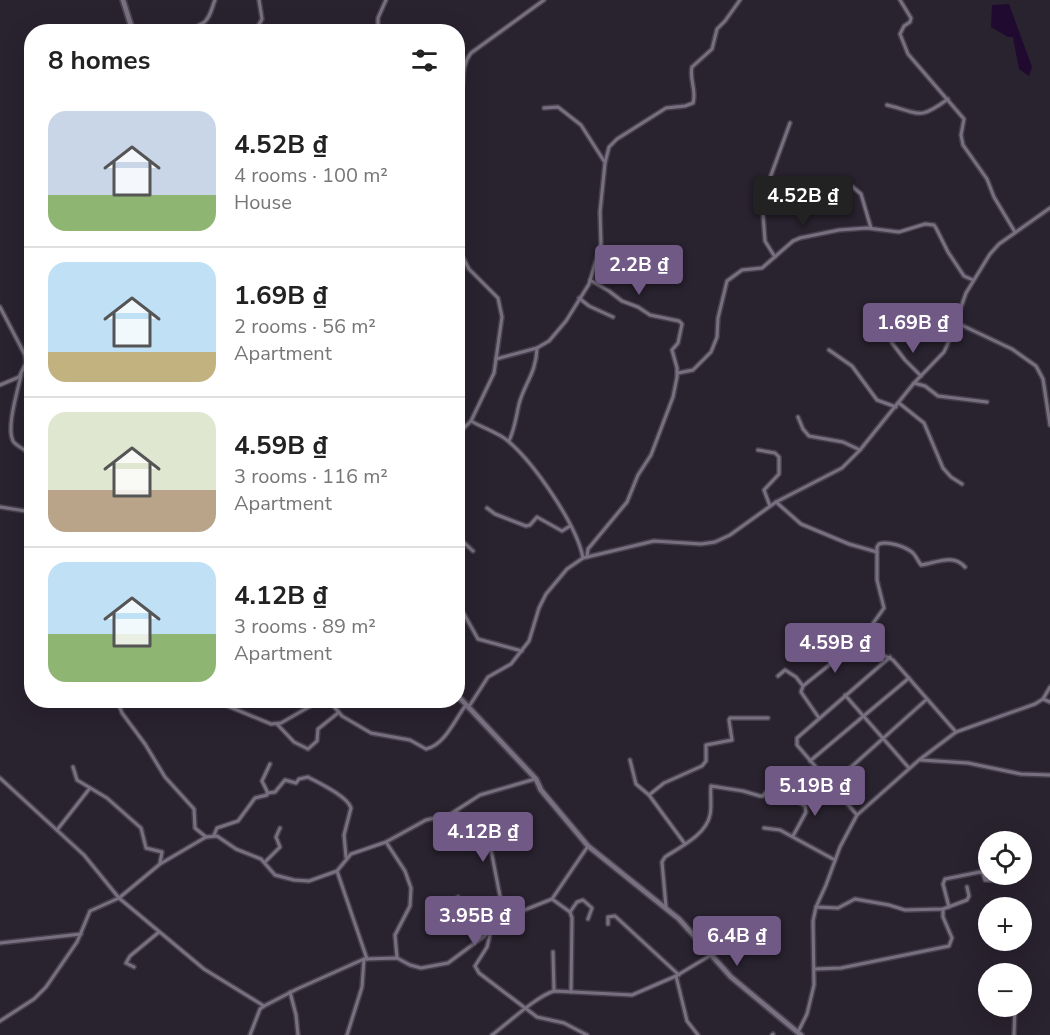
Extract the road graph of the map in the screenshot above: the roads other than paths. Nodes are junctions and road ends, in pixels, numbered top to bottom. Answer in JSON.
{"nodes":[{"id":1,"x":123,"y":0,"type":"edge"},
{"id":2,"x":215,"y":0,"type":"edge"},
{"id":3,"x":259,"y":0,"type":"edge"},
{"id":4,"x":386,"y":0,"type":"edge"},
{"id":5,"x":544,"y":0,"type":"edge"},
{"id":6,"x":740,"y":0,"type":"edge"},
{"id":7,"x":900,"y":0,"type":"edge"},
{"id":8,"x":130,"y":24,"type":"edge"},
{"id":9,"x":200,"y":24,"type":"edge"},
{"id":10,"x":259,"y":24,"type":"edge"},
{"id":11,"x":378,"y":24,"type":"edge"},
{"id":12,"x":465,"y":62,"type":"edge"},
{"id":13,"x":948,"y":99,"type":"junction"},
{"id":14,"x":887,"y":105,"type":"dead end"},
{"id":15,"x":544,"y":108,"type":"dead end"},
{"id":16,"x":790,"y":123,"type":"dead end"},
{"id":17,"x":605,"y":163,"type":"junction"},
{"id":18,"x":847,"y":182,"type":"dead end"},
{"id":19,"x":1050,"y":208,"type":"edge"},
{"id":20,"x":871,"y":228,"type":"junction"},
{"id":21,"x":1015,"y":232,"type":"junction"},
{"id":22,"x":775,"y":257,"type":"junction"},
{"id":23,"x":465,"y":261,"type":"edge"},
{"id":24,"x":590,"y":280,"type":"junction"},
{"id":25,"x":973,"y":280,"type":"junction"},
{"id":26,"x":579,"y":298,"type":"junction"},
{"id":27,"x":0,"y":307,"type":"edge"},
{"id":28,"x":613,"y":317,"type":"dead end"},
{"id":29,"x":955,"y":322,"type":"junction"},
{"id":30,"x":892,"y":343,"type":"dead end"},
{"id":31,"x":537,"y":348,"type":"junction"},
{"id":32,"x":829,"y":350,"type":"dead end"},
{"id":33,"x":24,"y":353,"type":"edge"},
{"id":34,"x":496,"y":359,"type":"junction"},
{"id":35,"x":24,"y":368,"type":"edge"},
{"id":36,"x":678,"y":373,"type":"junction"},
{"id":37,"x":21,"y":375,"type":"junction"},
{"id":38,"x":921,"y":376,"type":"junction"},
{"id":39,"x":914,"y":383,"type":"junction"},
{"id":40,"x":0,"y":385,"type":"edge"},
{"id":41,"x":987,"y":402,"type":"dead end"},
{"id":42,"x":899,"y":403,"type":"junction"},
{"id":43,"x":896,"y":407,"type":"junction"},
{"id":44,"x":798,"y":417,"type":"dead end"},
{"id":45,"x":471,"y":421,"type":"junction"},
{"id":46,"x":1050,"y":425,"type":"edge"},
{"id":47,"x":465,"y":427,"type":"edge"},
{"id":48,"x":508,"y":441,"type":"junction"},
{"id":49,"x":24,"y":450,"type":"edge"},
{"id":50,"x":758,"y":450,"type":"dead end"},
{"id":51,"x":860,"y":450,"type":"junction"},
{"id":52,"x":962,"y":484,"type":"dead end"},
{"id":53,"x":776,"y":502,"type":"junction"},
{"id":54,"x":770,"y":506,"type":"junction"},
{"id":55,"x":0,"y":507,"type":"edge"},
{"id":56,"x":487,"y":508,"type":"dead end"},
{"id":57,"x":24,"y":511,"type":"edge"},
{"id":58,"x":570,"y":526,"type":"junction"},
{"id":59,"x":465,"y":544,"type":"edge"},
{"id":60,"x":473,"y":551,"type":"dead end"},
{"id":61,"x":877,"y":552,"type":"junction"},
{"id":62,"x":585,"y":557,"type":"junction"},
{"id":63,"x":965,"y":567,"type":"dead end"},
{"id":64,"x":465,"y":616,"type":"edge"},
{"id":65,"x":859,"y":644,"type":"junction"},
{"id":66,"x":522,"y":651,"type":"junction"},
{"id":67,"x":890,"y":657,"type":"junction"},
{"id":68,"x":778,"y":676,"type":"dead end"},
{"id":69,"x":909,"y":678,"type":"junction"},
{"id":70,"x":803,"y":686,"type":"junction"},
{"id":71,"x":1050,"y":687,"type":"edge"},
{"id":72,"x":846,"y":695,"type":"junction"},
{"id":73,"x":927,"y":699,"type":"junction"},
{"id":74,"x":1043,"y":699,"type":"junction"},
{"id":75,"x":1050,"y":702,"type":"edge"},
{"id":76,"x":467,"y":706,"type":"junction"},
{"id":77,"x":120,"y":708,"type":"edge"},
{"id":78,"x":231,"y":708,"type":"edge"},
{"id":79,"x":308,"y":708,"type":"edge"},
{"id":80,"x":334,"y":708,"type":"edge"},
{"id":81,"x":338,"y":713,"type":"junction"},
{"id":82,"x":864,"y":716,"type":"junction"},
{"id":83,"x":768,"y":717,"type":"dead end"},
{"id":84,"x":819,"y":718,"type":"junction"},
{"id":85,"x":277,"y":724,"type":"junction"},
{"id":86,"x":956,"y":732,"type":"junction"},
{"id":87,"x":884,"y":739,"type":"junction"},
{"id":88,"x":630,"y":759,"type":"dead end"},
{"id":89,"x":919,"y":760,"type":"junction"},
{"id":90,"x":810,"y":761,"type":"junction"},
{"id":91,"x":270,"y":764,"type":"dead end"},
{"id":92,"x":73,"y":767,"type":"dead end"},
{"id":93,"x":909,"y":768,"type":"junction"},
{"id":94,"x":1050,"y":775,"type":"edge"},
{"id":95,"x":0,"y":778,"type":"edge"},
{"id":96,"x":536,"y":779,"type":"junction"},
{"id":97,"x":772,"y":785,"type":"dead end"},
{"id":98,"x":831,"y":786,"type":"junction"},
{"id":99,"x":90,"y":788,"type":"junction"},
{"id":100,"x":268,"y":793,"type":"junction"},
{"id":101,"x":649,"y":795,"type":"junction"},
{"id":102,"x":800,"y":803,"type":"dead end"},
{"id":103,"x":456,"y":811,"type":"junction"},
{"id":104,"x":857,"y":815,"type":"junction"},
{"id":105,"x":280,"y":828,"type":"dead end"},
{"id":106,"x":764,"y":828,"type":"dead end"},
{"id":107,"x":57,"y":830,"type":"junction"},
{"id":108,"x":214,"y":835,"type":"junction"},
{"id":109,"x":793,"y":836,"type":"junction"},
{"id":110,"x":206,"y":837,"type":"junction"},
{"id":111,"x":386,"y":842,"type":"junction"},
{"id":112,"x":685,"y":844,"type":"junction"},
{"id":113,"x":588,"y":846,"type":"junction"},
{"id":114,"x":346,"y":858,"type":"junction"},
{"id":115,"x":835,"y":860,"type":"junction"},
{"id":116,"x":264,"y":862,"type":"junction"},
{"id":117,"x":160,"y":864,"type":"junction"},
{"id":118,"x":337,"y":871,"type":"junction"},
{"id":119,"x":978,"y":872,"type":"edge"},
{"id":120,"x":967,"y":887,"type":"dead end"},
{"id":121,"x":458,"y":897,"type":"dead end"},
{"id":122,"x":119,"y":898,"type":"junction"},
{"id":123,"x":552,"y":898,"type":"junction"},
{"id":124,"x":666,"y":907,"type":"junction"},
{"id":125,"x":816,"y":907,"type":"junction"},
{"id":126,"x":949,"y":907,"type":"junction"},
{"id":127,"x":943,"y":909,"type":"junction"},
{"id":128,"x":570,"y":912,"type":"junction"},
{"id":129,"x":507,"y":917,"type":"junction"},
{"id":130,"x":588,"y":919,"type":"dead end"},
{"id":131,"x":608,"y":924,"type":"dead end"},
{"id":132,"x":490,"y":931,"type":"junction"},
{"id":133,"x":159,"y":932,"type":"junction"},
{"id":134,"x":81,"y":934,"type":"junction"},
{"id":135,"x":474,"y":942,"type":"junction"},
{"id":136,"x":0,"y":943,"type":"edge"},
{"id":137,"x":553,"y":952,"type":"dead end"},
{"id":138,"x":711,"y":955,"type":"junction"},
{"id":139,"x":397,"y":958,"type":"junction"},
{"id":140,"x":365,"y":959,"type":"junction"},
{"id":141,"x":134,"y":967,"type":"dead end"},
{"id":142,"x":814,"y":969,"type":"junction"},
{"id":143,"x":678,"y":975,"type":"junction"},
{"id":144,"x":554,"y":991,"type":"junction"},
{"id":145,"x":290,"y":992,"type":"junction"},
{"id":146,"x":571,"y":992,"type":"junction"},
{"id":147,"x":264,"y":1006,"type":"junction"},
{"id":148,"x":526,"y":1009,"type":"junction"},
{"id":149,"x":1015,"y":1017,"type":"edge"},
{"id":150,"x":0,"y":1021,"type":"edge"},
{"id":151,"x":800,"y":1033,"type":"edge"},
{"id":152,"x":250,"y":1035,"type":"edge"},
{"id":153,"x":298,"y":1035,"type":"edge"},
{"id":154,"x":347,"y":1035,"type":"edge"},
{"id":155,"x":492,"y":1035,"type":"edge"},
{"id":156,"x":587,"y":1035,"type":"edge"},
{"id":157,"x":698,"y":1035,"type":"edge"},
{"id":158,"x":1014,"y":1035,"type":"edge"}],
"edges":[{"from":1,"to":8,"type":"street"},
{"from":2,"to":9,"type":"street"},
{"from":3,"to":10,"type":"street"},
{"from":4,"to":11,"type":"street"},
{"from":5,"to":12,"type":"street"},
{"from":6,"to":17,"type":"street"},
{"from":7,"to":13,"type":"street"},
{"from":13,"to":14,"type":"street"},
{"from":13,"to":21,"type":"street"},
{"from":15,"to":17,"type":"street"},
{"from":16,"to":22,"type":"street"},
{"from":17,"to":24,"type":"street"},
{"from":18,"to":20,"type":"street"},
{"from":19,"to":21,"type":"street"},
{"from":20,"to":22,"type":"street"},
{"from":20,"to":25,"type":"street"},
{"from":21,"to":25,"type":"street"},
{"from":22,"to":36,"type":"street"},
{"from":23,"to":34,"type":"street"},
{"from":24,"to":26,"type":"street"},
{"from":24,"to":36,"type":"street"},
{"from":25,"to":29,"type":"street"},
{"from":26,"to":28,"type":"street"},
{"from":26,"to":31,"type":"street"},
{"from":27,"to":33,"type":"street"},
{"from":29,"to":38,"type":"street"},
{"from":29,"to":46,"type":"street"},
{"from":30,"to":38,"type":"street"},
{"from":31,"to":34,"type":"street"},
{"from":31,"to":48,"type":"street"},
{"from":32,"to":43,"type":"street"},
{"from":34,"to":45,"type":"street"},
{"from":35,"to":37,"type":"street"},
{"from":36,"to":62,"type":"street"},
{"from":37,"to":40,"type":"street"},
{"from":37,"to":49,"type":"street"},
{"from":38,"to":39,"type":"street"},
{"from":39,"to":41,"type":"street"},
{"from":39,"to":42,"type":"street"},
{"from":42,"to":43,"type":"street"},
{"from":42,"to":52,"type":"street"},
{"from":43,"to":51,"type":"street"},
{"from":44,"to":51,"type":"street"},
{"from":45,"to":47,"type":"street"},
{"from":45,"to":48,"type":"street"},
{"from":48,"to":58,"type":"street"},
{"from":50,"to":54,"type":"street"},
{"from":51,"to":53,"type":"street"},
{"from":53,"to":54,"type":"street"},
{"from":53,"to":61,"type":"street"},
{"from":54,"to":62,"type":"street"},
{"from":55,"to":57,"type":"street"},
{"from":56,"to":58,"type":"street"},
{"from":58,"to":62,"type":"street"},
{"from":59,"to":60,"type":"street"},
{"from":61,"to":63,"type":"street"},
{"from":61,"to":65,"type":"street"},
{"from":62,"to":66,"type":"street"},
{"from":64,"to":66,"type":"street"},
{"from":65,"to":67,"type":"street"},
{"from":65,"to":70,"type":"street"},
{"from":66,"to":76,"type":"street"},
{"from":67,"to":69,"type":"street"},
{"from":67,"to":72,"type":"street"},
{"from":68,"to":70,"type":"street"},
{"from":69,"to":73,"type":"street"},
{"from":69,"to":82,"type":"street"},
{"from":70,"to":84,"type":"street"},
{"from":71,"to":74,"type":"street"},
{"from":72,"to":82,"type":"street"},
{"from":72,"to":84,"type":"street"},
{"from":73,"to":86,"type":"street"},
{"from":73,"to":87,"type":"street"},
{"from":74,"to":75,"type":"street"},
{"from":74,"to":86,"type":"street"},
{"from":76,"to":81,"type":"street"},
{"from":76,"to":96,"type":"street"},
{"from":77,"to":110,"type":"street"},
{"from":78,"to":85,"type":"street"},
{"from":79,"to":85,"type":"street"},
{"from":80,"to":81,"type":"street"},
{"from":81,"to":85,"type":"street"},
{"from":82,"to":87,"type":"street"},
{"from":82,"to":90,"type":"street"},
{"from":83,"to":101,"type":"street"},
{"from":84,"to":90,"type":"street"},
{"from":86,"to":89,"type":"street"},
{"from":87,"to":93,"type":"street"},
{"from":87,"to":98,"type":"street"},
{"from":88,"to":101,"type":"street"},
{"from":89,"to":93,"type":"street"},
{"from":89,"to":94,"type":"street"},
{"from":90,"to":98,"type":"street"},
{"from":91,"to":100,"type":"street"},
{"from":92,"to":99,"type":"street"},
{"from":93,"to":104,"type":"street"},
{"from":95,"to":107,"type":"street"},
{"from":96,"to":103,"type":"street"},
{"from":96,"to":113,"type":"street"},
{"from":97,"to":112,"type":"street"},
{"from":98,"to":104,"type":"street"},
{"from":99,"to":107,"type":"street"},
{"from":99,"to":117,"type":"street"},
{"from":100,"to":108,"type":"street"},
{"from":100,"to":114,"type":"street"},
{"from":101,"to":112,"type":"street"},
{"from":102,"to":109,"type":"street"},
{"from":103,"to":111,"type":"street"},
{"from":103,"to":129,"type":"street"},
{"from":104,"to":115,"type":"street"},
{"from":105,"to":116,"type":"street"},
{"from":106,"to":109,"type":"street"},
{"from":107,"to":122,"type":"street"},
{"from":108,"to":110,"type":"street"},
{"from":108,"to":116,"type":"street"},
{"from":109,"to":115,"type":"street"},
{"from":110,"to":117,"type":"street"},
{"from":111,"to":114,"type":"street"},
{"from":111,"to":139,"type":"street"},
{"from":112,"to":124,"type":"street"},
{"from":113,"to":123,"type":"street"},
{"from":113,"to":124,"type":"street"},
{"from":114,"to":118,"type":"street"},
{"from":115,"to":125,"type":"street"},
{"from":116,"to":118,"type":"street"},
{"from":117,"to":122,"type":"street"},
{"from":118,"to":140,"type":"street"},
{"from":119,"to":126,"type":"street"},
{"from":120,"to":126,"type":"street"},
{"from":121,"to":135,"type":"street"},
{"from":122,"to":133,"type":"street"},
{"from":122,"to":134,"type":"street"},
{"from":123,"to":128,"type":"street"},
{"from":123,"to":129,"type":"street"},
{"from":124,"to":138,"type":"street"},
{"from":125,"to":127,"type":"street"},
{"from":125,"to":142,"type":"street"},
{"from":126,"to":127,"type":"street"},
{"from":127,"to":142,"type":"street"},
{"from":128,"to":130,"type":"street"},
{"from":128,"to":146,"type":"street"},
{"from":129,"to":132,"type":"street"},
{"from":131,"to":143,"type":"street"},
{"from":132,"to":135,"type":"street"},
{"from":132,"to":148,"type":"street"},
{"from":133,"to":141,"type":"street"},
{"from":133,"to":147,"type":"street"},
{"from":134,"to":136,"type":"street"},
{"from":134,"to":150,"type":"street"},
{"from":135,"to":139,"type":"street"},
{"from":137,"to":144,"type":"street"},
{"from":138,"to":143,"type":"street"},
{"from":138,"to":151,"type":"street"},
{"from":139,"to":140,"type":"street"},
{"from":140,"to":145,"type":"street"},
{"from":140,"to":154,"type":"street"},
{"from":142,"to":151,"type":"street"},
{"from":143,"to":146,"type":"street"},
{"from":143,"to":157,"type":"street"},
{"from":144,"to":146,"type":"street"},
{"from":144,"to":148,"type":"street"},
{"from":145,"to":147,"type":"street"},
{"from":145,"to":153,"type":"street"},
{"from":147,"to":152,"type":"street"},
{"from":148,"to":155,"type":"street"},
{"from":148,"to":156,"type":"street"},
{"from":149,"to":158,"type":"street"}]}
